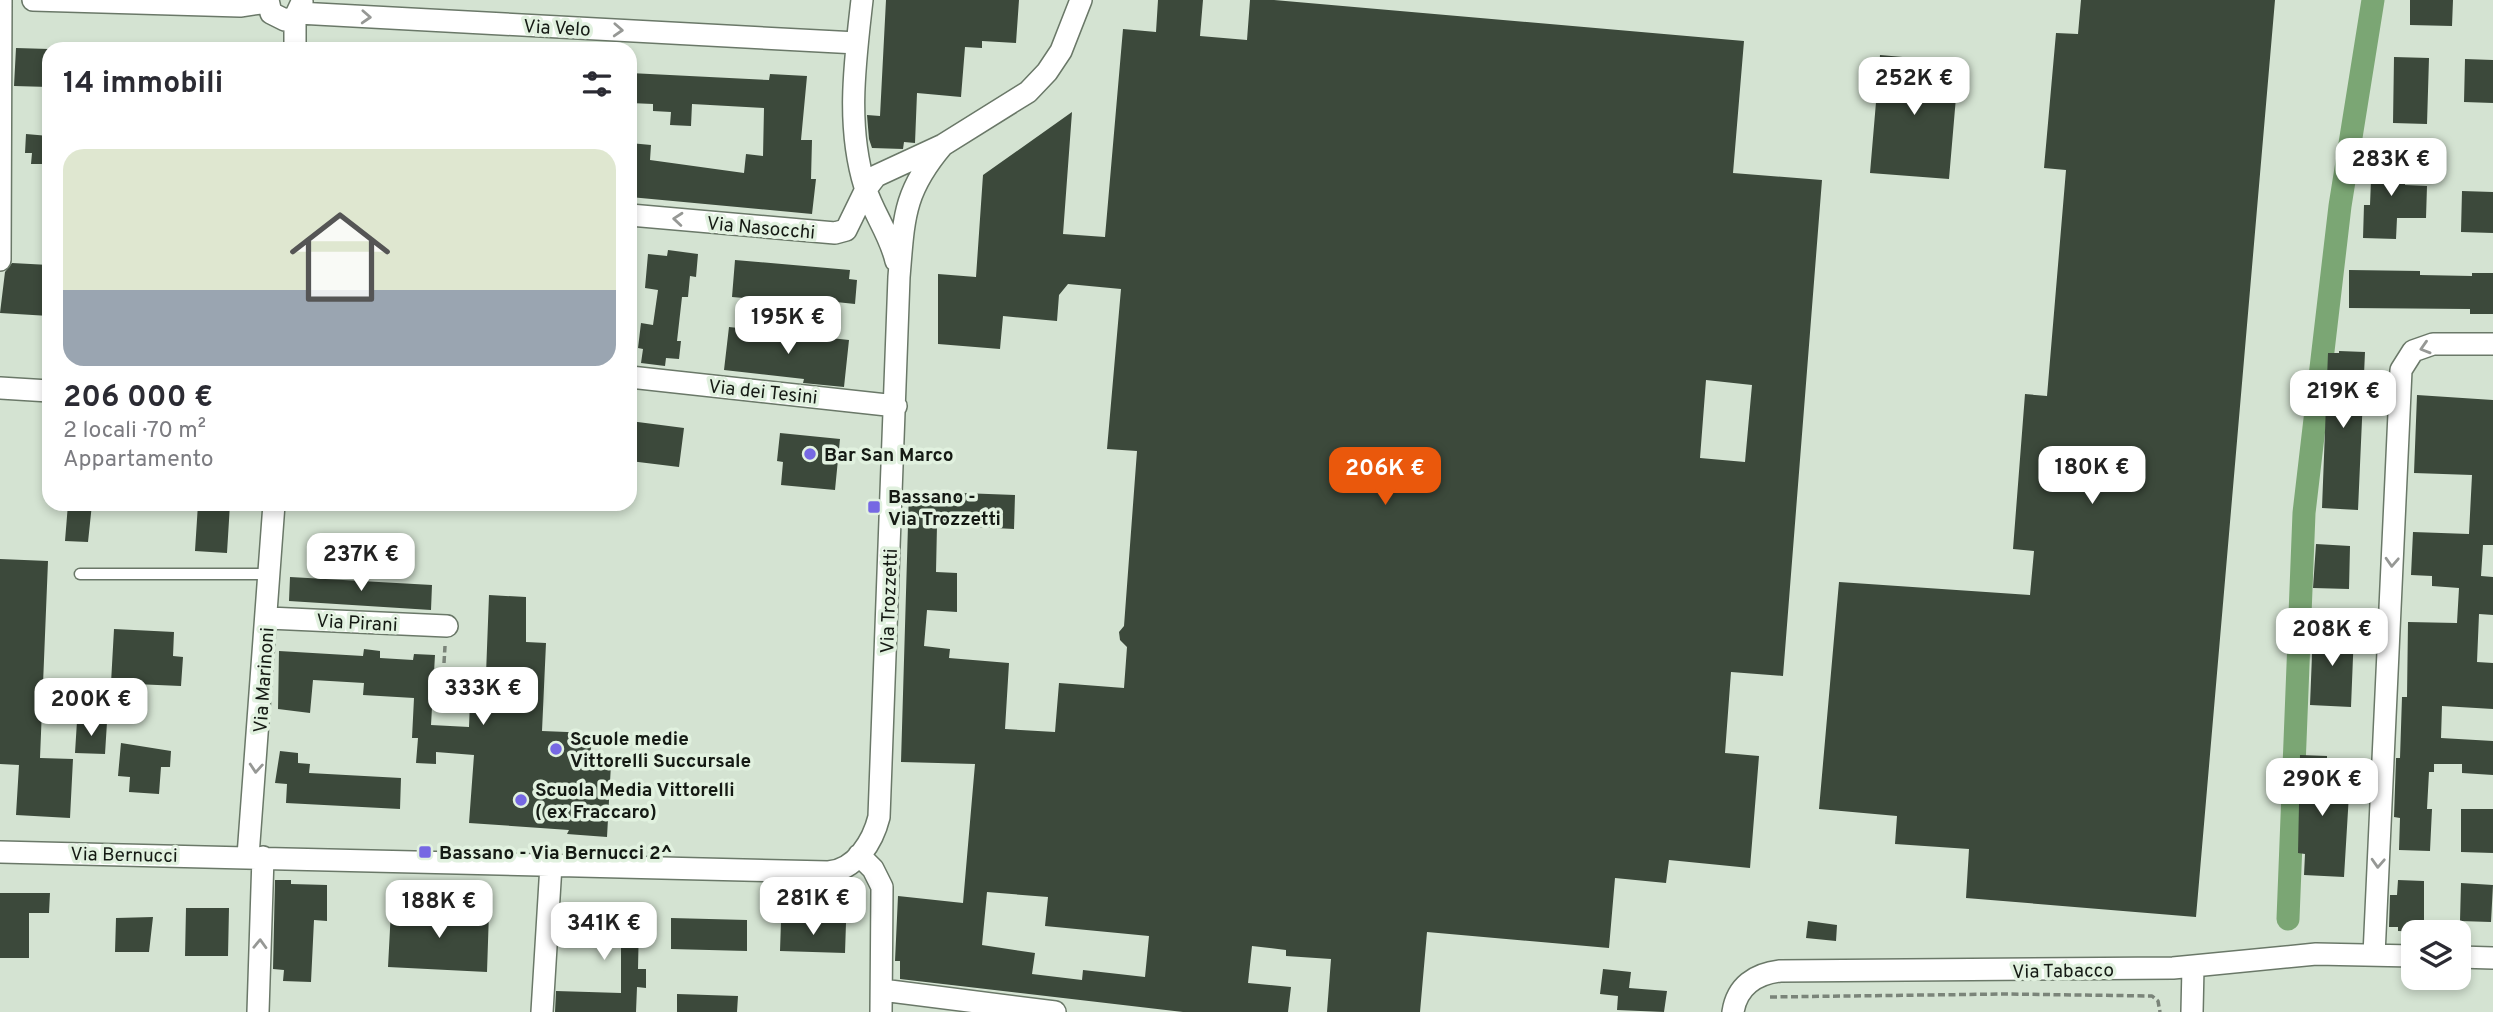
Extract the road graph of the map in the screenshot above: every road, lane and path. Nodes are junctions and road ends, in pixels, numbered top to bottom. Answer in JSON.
{"nodes":[{"id":1,"x":1,"y":0,"type":"edge"},
{"id":2,"x":33,"y":0,"type":"edge"},
{"id":3,"x":862,"y":0,"type":"edge"},
{"id":4,"x":1081,"y":0,"type":"edge"},
{"id":5,"x":268,"y":1,"type":"edge"},
{"id":6,"x":138,"y":2,"type":"edge"},
{"id":7,"x":298,"y":10,"type":"edge"},
{"id":8,"x":296,"y":42,"type":"edge"},
{"id":9,"x":857,"y":43,"type":"junction"},
{"id":10,"x":943,"y":145,"type":"junction"},
{"id":11,"x":866,"y":189,"type":"junction"},
{"id":12,"x":637,"y":216,"type":"edge"},
{"id":13,"x":0,"y":260,"type":"edge"},
{"id":14,"x":899,"y":277,"type":"junction"},
{"id":15,"x":2493,"y":344,"type":"edge"},
{"id":16,"x":637,"y":378,"type":"edge"},
{"id":17,"x":0,"y":388,"type":"edge"},
{"id":18,"x":42,"y":391,"type":"edge"},
{"id":19,"x":896,"y":406,"type":"junction"},
{"id":20,"x":274,"y":511,"type":"edge"},
{"id":21,"x":80,"y":574,"type":"dead end"},
{"id":22,"x":270,"y":574,"type":"junction"},
{"id":23,"x":268,"y":618,"type":"junction"},
{"id":24,"x":447,"y":626,"type":"dead end"},
{"id":25,"x":0,"y":852,"type":"edge"},
{"id":26,"x":859,"y":855,"type":"junction"},
{"id":27,"x":256,"y":856,"type":"junction"},
{"id":28,"x":551,"y":865,"type":"junction"},
{"id":29,"x":2374,"y":955,"type":"junction"},
{"id":30,"x":2401,"y":956,"type":"edge"},
{"id":31,"x":2471,"y":957,"type":"edge"},
{"id":32,"x":2493,"y":958,"type":"edge"},
{"id":33,"x":2193,"y":967,"type":"junction"},
{"id":34,"x":882,"y":990,"type":"junction"},
{"id":35,"x":1761,"y":1000,"type":"dead end"},
{"id":36,"x":258,"y":1012,"type":"edge"},
{"id":37,"x":542,"y":1012,"type":"edge"},
{"id":38,"x":881,"y":1012,"type":"edge"},
{"id":39,"x":1055,"y":1012,"type":"edge"},
{"id":40,"x":1733,"y":1012,"type":"edge"},
{"id":41,"x":2160,"y":1012,"type":"edge"},
{"id":42,"x":2192,"y":1012,"type":"edge"}],
"edges":[{"from":1,"to":13,"type":"street"},
{"from":2,"to":6,"type":"street","name":"Via Velo"},
{"from":3,"to":9,"type":"street"},
{"from":4,"to":10,"type":"street","name":"Via Trozzetti"},
{"from":5,"to":6,"type":"street","name":"Via Velo"},
{"from":5,"to":7,"type":"street","name":"Via Velo"},
{"from":7,"to":8,"type":"street"},
{"from":7,"to":9,"type":"street","name":"Via Velo","one_way":true},
{"from":9,"to":11,"type":"street"},
{"from":10,"to":11,"type":"street","name":"Via Trozzetti"},
{"from":10,"to":14,"type":"street","name":"Via Trozzetti"},
{"from":11,"to":12,"type":"street","name":"Via Nasocchi","one_way":true},
{"from":11,"to":14,"type":"street"},
{"from":14,"to":19,"type":"street","name":"Via Trozzetti"},
{"from":15,"to":29,"type":"street","one_way":true},
{"from":16,"to":19,"type":"street","name":"Via dei Tesini"},
{"from":17,"to":18,"type":"street"},
{"from":19,"to":26,"type":"street","name":"Via Trozzetti"},
{"from":20,"to":22,"type":"street","name":"Via Marinoni"},
{"from":21,"to":22,"type":"lane"},
{"from":22,"to":23,"type":"street","name":"Via Marinoni"},
{"from":23,"to":24,"type":"street","name":"Via Pirani"},
{"from":23,"to":27,"type":"street","name":"Via Marinoni","one_way":true},
{"from":25,"to":27,"type":"street","name":"Via Bernucci"},
{"from":26,"to":28,"type":"street","name":"Via Bernucci"},
{"from":26,"to":34,"type":"street"},
{"from":27,"to":28,"type":"street","name":"Via Bernucci"},
{"from":36,"to":27,"type":"street","name":"Via Marinoni","one_way":true},
{"from":28,"to":37,"type":"street"},
{"from":29,"to":30,"type":"street","name":"Via Tabacco"},
{"from":29,"to":33,"type":"street","name":"Via Tabacco"},
{"from":31,"to":32,"type":"street"},
{"from":33,"to":40,"type":"street","name":"Via Tabacco"},
{"from":33,"to":42,"type":"street"},
{"from":34,"to":38,"type":"street"},
{"from":34,"to":39,"type":"street"},
{"from":35,"to":41,"type":"path"}]}
